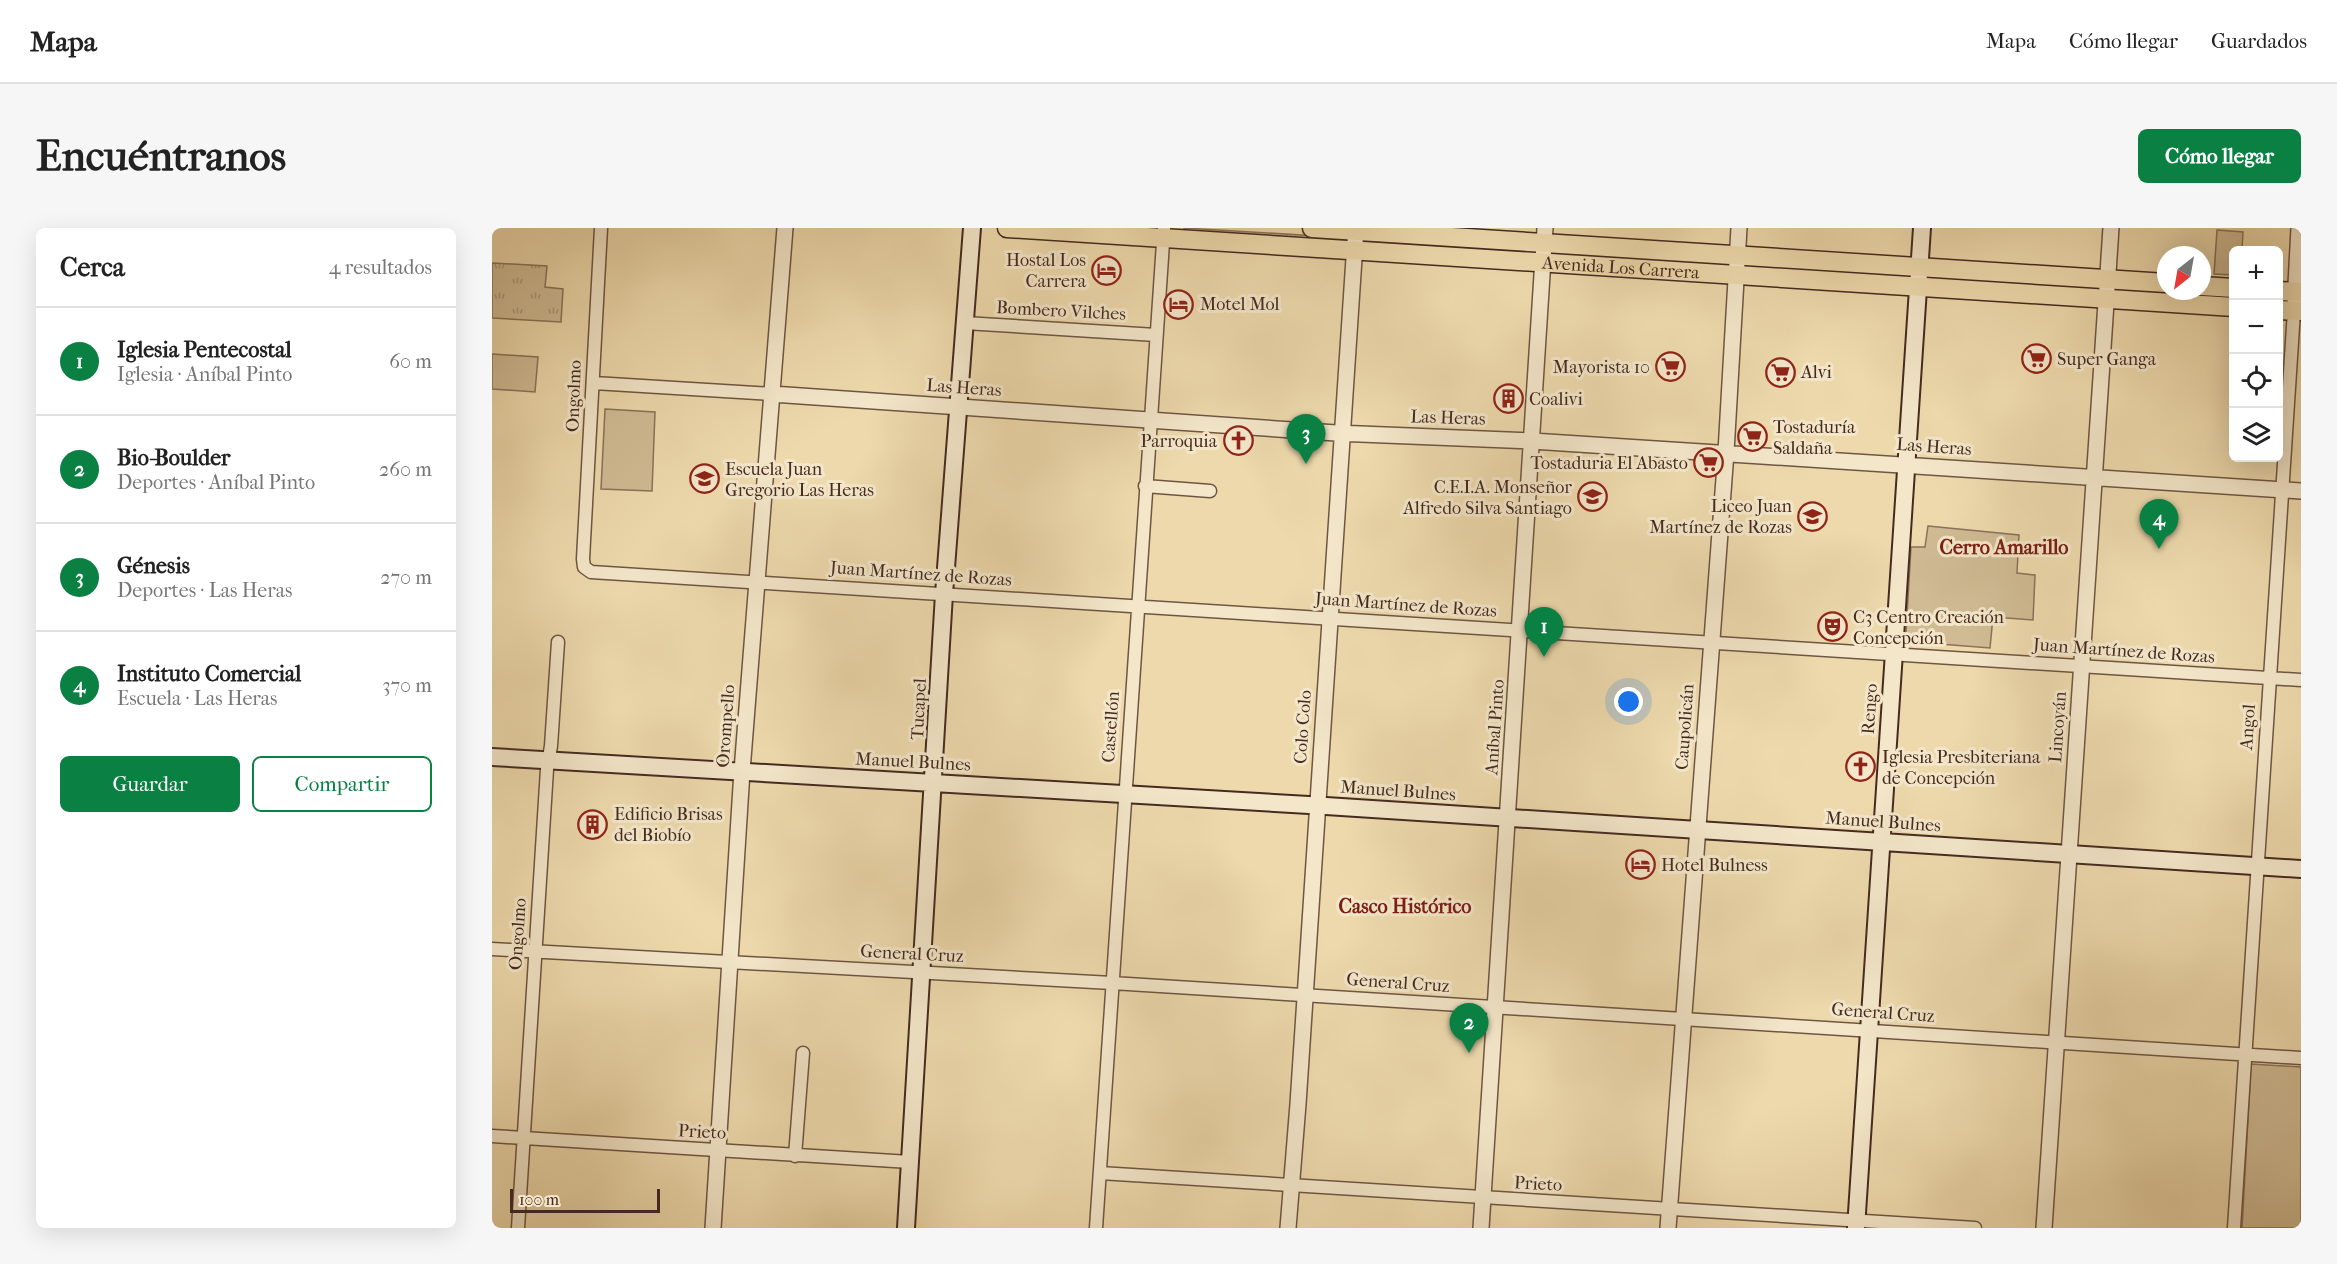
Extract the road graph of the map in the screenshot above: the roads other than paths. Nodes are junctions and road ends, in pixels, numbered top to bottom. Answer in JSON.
{"nodes":[{"id":1,"x":601,"y":228,"type":"edge"},
{"id":2,"x":785,"y":228,"type":"edge"},
{"id":3,"x":972,"y":228,"type":"edge"},
{"id":4,"x":1007,"y":228,"type":"edge"},
{"id":5,"x":1312,"y":228,"type":"edge"},
{"id":6,"x":1739,"y":228,"type":"edge"},
{"id":7,"x":1922,"y":228,"type":"edge"},
{"id":8,"x":2110,"y":228,"type":"edge"},
{"id":9,"x":2299,"y":228,"type":"edge"},
{"id":10,"x":1355,"y":229,"type":"edge"},
{"id":11,"x":1163,"y":233,"type":"edge"},
{"id":12,"x":1545,"y":235,"type":"edge"},
{"id":13,"x":1354,"y":250,"type":"junction"},
{"id":14,"x":1738,"y":255,"type":"junction"},
{"id":15,"x":1543,"y":262,"type":"junction"},
{"id":16,"x":1919,"y":267,"type":"junction"},
{"id":17,"x":1736,"y":275,"type":"junction"},
{"id":18,"x":2107,"y":279,"type":"junction"},
{"id":19,"x":2157,"y":282,"type":"edge"},
{"id":20,"x":1918,"y":287,"type":"junction"},
{"id":21,"x":2211,"y":287,"type":"edge"},
{"id":22,"x":2229,"y":288,"type":"edge"},
{"id":23,"x":2292,"y":292,"type":"edge"},
{"id":24,"x":2106,"y":299,"type":"junction"},
{"id":25,"x":2229,"y":307,"type":"edge"},
{"id":26,"x":2291,"y":311,"type":"edge"},
{"id":27,"x":965,"y":323,"type":"junction"},
{"id":28,"x":1156,"y":335,"type":"junction"},
{"id":29,"x":594,"y":383,"type":"junction"},
{"id":30,"x":772,"y":394,"type":"junction"},
{"id":31,"x":958,"y":407,"type":"junction"},
{"id":32,"x":1150,"y":420,"type":"junction"},
{"id":33,"x":1343,"y":434,"type":"junction"},
{"id":34,"x":1532,"y":441,"type":"junction"},
{"id":35,"x":1726,"y":452,"type":"junction"},
{"id":36,"x":1905,"y":465,"type":"junction"},
{"id":37,"x":2094,"y":477,"type":"junction"},
{"id":38,"x":1145,"y":486,"type":"junction"},
{"id":39,"x":2283,"y":490,"type":"junction"},
{"id":40,"x":1210,"y":491,"type":"dead end"},
{"id":41,"x":2301,"y":491,"type":"edge"},
{"id":42,"x":583,"y":565,"type":"joint"},
{"id":43,"x":757,"y":582,"type":"junction"},
{"id":44,"x":944,"y":594,"type":"junction"},
{"id":45,"x":1137,"y":607,"type":"junction"},
{"id":46,"x":1330,"y":619,"type":"junction"},
{"id":47,"x":1521,"y":631,"type":"junction"},
{"id":48,"x":558,"y":642,"type":"dead end"},
{"id":49,"x":1711,"y":643,"type":"junction"},
{"id":50,"x":1893,"y":654,"type":"junction"},
{"id":51,"x":2082,"y":666,"type":"junction"},
{"id":52,"x":2271,"y":678,"type":"junction"},
{"id":53,"x":2301,"y":680,"type":"edge"},
{"id":54,"x":492,"y":757,"type":"edge"},
{"id":55,"x":548,"y":760,"type":"junction"},
{"id":56,"x":742,"y":771,"type":"junction"},
{"id":57,"x":934,"y":783,"type":"junction"},
{"id":58,"x":1125,"y":794,"type":"junction"},
{"id":59,"x":1317,"y":806,"type":"junction"},
{"id":60,"x":1509,"y":818,"type":"junction"},
{"id":61,"x":1697,"y":830,"type":"junction"},
{"id":62,"x":1882,"y":842,"type":"junction"},
{"id":63,"x":2069,"y":854,"type":"junction"},
{"id":64,"x":2259,"y":867,"type":"junction"},
{"id":65,"x":2301,"y":869,"type":"edge"},
{"id":66,"x":492,"y":949,"type":"edge"},
{"id":67,"x":535,"y":952,"type":"junction"},
{"id":68,"x":729,"y":962,"type":"junction"},
{"id":69,"x":922,"y":973,"type":"junction"},
{"id":70,"x":1112,"y":983,"type":"junction"},
{"id":71,"x":1306,"y":995,"type":"junction"},
{"id":72,"x":1496,"y":1007,"type":"junction"},
{"id":73,"x":1683,"y":1019,"type":"junction"},
{"id":74,"x":1869,"y":1030,"type":"junction"},
{"id":75,"x":2057,"y":1042,"type":"junction"},
{"id":76,"x":803,"y":1053,"type":"dead end"},
{"id":77,"x":2246,"y":1054,"type":"junction"},
{"id":78,"x":2301,"y":1058,"type":"edge"},
{"id":79,"x":492,"y":1136,"type":"edge"},
{"id":80,"x":523,"y":1139,"type":"junction"},
{"id":81,"x":718,"y":1151,"type":"junction"},
{"id":82,"x":795,"y":1156,"type":"junction"},
{"id":83,"x":910,"y":1162,"type":"junction"},
{"id":84,"x":1100,"y":1173,"type":"junction"},
{"id":85,"x":1291,"y":1186,"type":"junction"},
{"id":86,"x":1483,"y":1199,"type":"junction"},
{"id":87,"x":1670,"y":1210,"type":"junction"},
{"id":88,"x":1857,"y":1225,"type":"edge"},
{"id":89,"x":518,"y":1228,"type":"edge"},
{"id":90,"x":714,"y":1228,"type":"edge"},
{"id":91,"x":906,"y":1228,"type":"edge"},
{"id":92,"x":1096,"y":1228,"type":"edge"},
{"id":93,"x":1288,"y":1228,"type":"edge"},
{"id":94,"x":1481,"y":1228,"type":"edge"},
{"id":95,"x":1668,"y":1228,"type":"edge"},
{"id":96,"x":1974,"y":1228,"type":"edge"},
{"id":97,"x":2044,"y":1228,"type":"edge"},
{"id":98,"x":2234,"y":1228,"type":"edge"}],
"edges":[{"from":1,"to":29,"type":"street","name":"Ongolmo"},
{"from":2,"to":30,"type":"street","name":"Orompello"},
{"from":3,"to":27,"type":"main road","name":"Tucapel"},
{"from":4,"to":11,"type":"main road","name":"Avenida Los Carrera"},
{"from":5,"to":10,"type":"main road","name":"Avenida Los Carrera"},
{"from":6,"to":14,"type":"street","name":"Caupolicán"},
{"from":7,"to":16,"type":"main road","name":"Rengo"},
{"from":8,"to":18,"type":"street","name":"Lincoyán"},
{"from":9,"to":23,"type":"street","name":"Angol"},
{"from":10,"to":12,"type":"main road","name":"Avenida Los Carrera"},
{"from":10,"to":13,"type":"street","name":"Colo Colo"},
{"from":11,"to":13,"type":"main road","name":"Avenida Los Carrera"},
{"from":11,"to":28,"type":"street","name":"Castellón"},
{"from":12,"to":14,"type":"main road","name":"Avenida Los Carrera"},
{"from":12,"to":15,"type":"street","name":"Aníbal Pinto"},
{"from":13,"to":15,"type":"main road","name":"Avenida Los Carrera"},
{"from":13,"to":33,"type":"street","name":"Colo Colo"},
{"from":14,"to":16,"type":"main road","name":"Avenida Los Carrera"},
{"from":14,"to":17,"type":"street","name":"Caupolicán"},
{"from":15,"to":17,"type":"main road","name":"Avenida Los Carrera"},
{"from":15,"to":34,"type":"street","name":"Aníbal Pinto"},
{"from":16,"to":18,"type":"main road","name":"Avenida Los Carrera"},
{"from":16,"to":20,"type":"main road","name":"Rengo"},
{"from":17,"to":20,"type":"main road","name":"Avenida Los Carrera"},
{"from":17,"to":35,"type":"street","name":"Caupolicán"},
{"from":18,"to":19,"type":"main road","name":"Avenida Los Carrera"},
{"from":18,"to":24,"type":"street","name":"Lincoyán"},
{"from":20,"to":24,"type":"main road","name":"Avenida Los Carrera"},
{"from":20,"to":36,"type":"main road","name":"Rengo"},
{"from":21,"to":22,"type":"main road"},
{"from":23,"to":26,"type":"street","name":"Angol"},
{"from":24,"to":25,"type":"main road","name":"Avenida Los Carrera"},
{"from":24,"to":37,"type":"street","name":"Lincoyán"},
{"from":26,"to":39,"type":"street","name":"Angol"},
{"from":27,"to":28,"type":"street","name":"Bombero Vilches"},
{"from":27,"to":31,"type":"main road","name":"Tucapel"},
{"from":28,"to":32,"type":"street","name":"Castellón"},
{"from":29,"to":30,"type":"street","name":"Las Heras"},
{"from":29,"to":42,"type":"street","name":"Ongolmo"},
{"from":30,"to":31,"type":"street","name":"Las Heras"},
{"from":30,"to":43,"type":"street","name":"Orompello"},
{"from":31,"to":32,"type":"street","name":"Las Heras"},
{"from":31,"to":44,"type":"main road","name":"Tucapel"},
{"from":32,"to":33,"type":"street","name":"Las Heras"},
{"from":32,"to":38,"type":"street","name":"Castellón"},
{"from":33,"to":34,"type":"street","name":"Las Heras"},
{"from":33,"to":46,"type":"street","name":"Colo Colo"},
{"from":34,"to":35,"type":"street","name":"Las Heras"},
{"from":34,"to":47,"type":"street","name":"Aníbal Pinto"},
{"from":35,"to":36,"type":"street","name":"Las Heras"},
{"from":35,"to":49,"type":"street","name":"Caupolicán"},
{"from":36,"to":37,"type":"street","name":"Las Heras"},
{"from":36,"to":50,"type":"main road","name":"Rengo"},
{"from":37,"to":39,"type":"street","name":"Las Heras"},
{"from":37,"to":51,"type":"street","name":"Lincoyán"},
{"from":38,"to":40,"type":"street"},
{"from":38,"to":45,"type":"street","name":"Castellón"},
{"from":39,"to":41,"type":"street","name":"Las Heras"},
{"from":39,"to":52,"type":"street","name":"Angol"},
{"from":42,"to":43,"type":"street","name":"Juan Martínez de Rozas"},
{"from":43,"to":44,"type":"street","name":"Juan Martínez de Rozas"},
{"from":43,"to":56,"type":"street","name":"Orompello"},
{"from":44,"to":45,"type":"street","name":"Juan Martínez de Rozas"},
{"from":44,"to":57,"type":"main road","name":"Tucapel"},
{"from":45,"to":46,"type":"street","name":"Juan Martínez de Rozas"},
{"from":45,"to":58,"type":"street","name":"Castellón"},
{"from":46,"to":47,"type":"street","name":"Juan Martínez de Rozas"},
{"from":46,"to":59,"type":"street","name":"Colo Colo"},
{"from":47,"to":49,"type":"street","name":"Juan Martínez de Rozas"},
{"from":47,"to":60,"type":"street","name":"Aníbal Pinto"},
{"from":48,"to":55,"type":"street","name":"Ongolmo"},
{"from":49,"to":50,"type":"street","name":"Juan Martínez de Rozas"},
{"from":49,"to":61,"type":"street","name":"Caupolicán"},
{"from":50,"to":51,"type":"street","name":"Juan Martínez de Rozas"},
{"from":50,"to":62,"type":"main road","name":"Rengo"},
{"from":51,"to":52,"type":"street","name":"Juan Martínez de Rozas"},
{"from":51,"to":63,"type":"street","name":"Lincoyán"},
{"from":52,"to":53,"type":"street","name":"Juan Martínez de Rozas"},
{"from":52,"to":64,"type":"street","name":"Angol"},
{"from":54,"to":55,"type":"main road","name":"Manuel Bulnes"},
{"from":55,"to":56,"type":"main road","name":"Manuel Bulnes"},
{"from":55,"to":67,"type":"street","name":"Ongolmo"},
{"from":56,"to":57,"type":"main road","name":"Manuel Bulnes"},
{"from":56,"to":68,"type":"street","name":"Orompello"},
{"from":57,"to":58,"type":"main road","name":"Manuel Bulnes"},
{"from":57,"to":69,"type":"main road","name":"Tucapel"},
{"from":58,"to":59,"type":"main road","name":"Manuel Bulnes"},
{"from":58,"to":70,"type":"street","name":"Castellón"},
{"from":59,"to":60,"type":"main road","name":"Manuel Bulnes"},
{"from":59,"to":71,"type":"street","name":"Colo Colo"},
{"from":60,"to":61,"type":"main road","name":"Manuel Bulnes"},
{"from":60,"to":72,"type":"street","name":"Aníbal Pinto"},
{"from":61,"to":62,"type":"main road","name":"Manuel Bulnes"},
{"from":61,"to":73,"type":"street","name":"Caupolicán"},
{"from":62,"to":63,"type":"main road","name":"Manuel Bulnes"},
{"from":62,"to":74,"type":"main road","name":"Rengo"},
{"from":63,"to":64,"type":"main road","name":"Manuel Bulnes"},
{"from":63,"to":75,"type":"street","name":"Lincoyán"},
{"from":64,"to":65,"type":"main road","name":"Manuel Bulnes"},
{"from":64,"to":77,"type":"street","name":"Angol"},
{"from":66,"to":67,"type":"street","name":"General Cruz"},
{"from":67,"to":68,"type":"street","name":"General Cruz"},
{"from":67,"to":80,"type":"street","name":"Ongolmo"},
{"from":68,"to":69,"type":"street","name":"General Cruz"},
{"from":68,"to":81,"type":"street","name":"Orompello"},
{"from":69,"to":70,"type":"street","name":"General Cruz"},
{"from":69,"to":83,"type":"main road","name":"Tucapel"},
{"from":70,"to":71,"type":"street","name":"General Cruz"},
{"from":70,"to":84,"type":"street","name":"Castellón"},
{"from":71,"to":72,"type":"street","name":"General Cruz"},
{"from":71,"to":85,"type":"street","name":"Colo Colo"},
{"from":72,"to":73,"type":"street","name":"General Cruz"},
{"from":72,"to":86,"type":"street","name":"Aníbal Pinto"},
{"from":73,"to":74,"type":"street","name":"General Cruz"},
{"from":73,"to":87,"type":"street","name":"Caupolicán"},
{"from":74,"to":75,"type":"street","name":"General Cruz"},
{"from":74,"to":88,"type":"main road","name":"Rengo"},
{"from":75,"to":77,"type":"street","name":"General Cruz"},
{"from":75,"to":97,"type":"street","name":"Lincoyán"},
{"from":76,"to":82,"type":"street"},
{"from":77,"to":78,"type":"street","name":"General Cruz"},
{"from":77,"to":98,"type":"street","name":"Angol"},
{"from":79,"to":80,"type":"street","name":"Prieto"},
{"from":80,"to":81,"type":"street","name":"Prieto"},
{"from":80,"to":89,"type":"street","name":"Ongolmo"},
{"from":81,"to":82,"type":"street","name":"Prieto"},
{"from":81,"to":90,"type":"street","name":"Orompello"},
{"from":82,"to":83,"type":"street","name":"Prieto"},
{"from":83,"to":91,"type":"main road","name":"Tucapel"},
{"from":84,"to":85,"type":"street","name":"Prieto"},
{"from":84,"to":92,"type":"street","name":"Castellón"},
{"from":85,"to":86,"type":"street","name":"Prieto"},
{"from":85,"to":93,"type":"street","name":"Colo Colo"},
{"from":86,"to":87,"type":"street","name":"Prieto"},
{"from":86,"to":94,"type":"street","name":"Aníbal Pinto"},
{"from":87,"to":88,"type":"street","name":"Prieto"},
{"from":87,"to":95,"type":"street","name":"Caupolicán"},
{"from":88,"to":96,"type":"street","name":"Prieto"}]}
